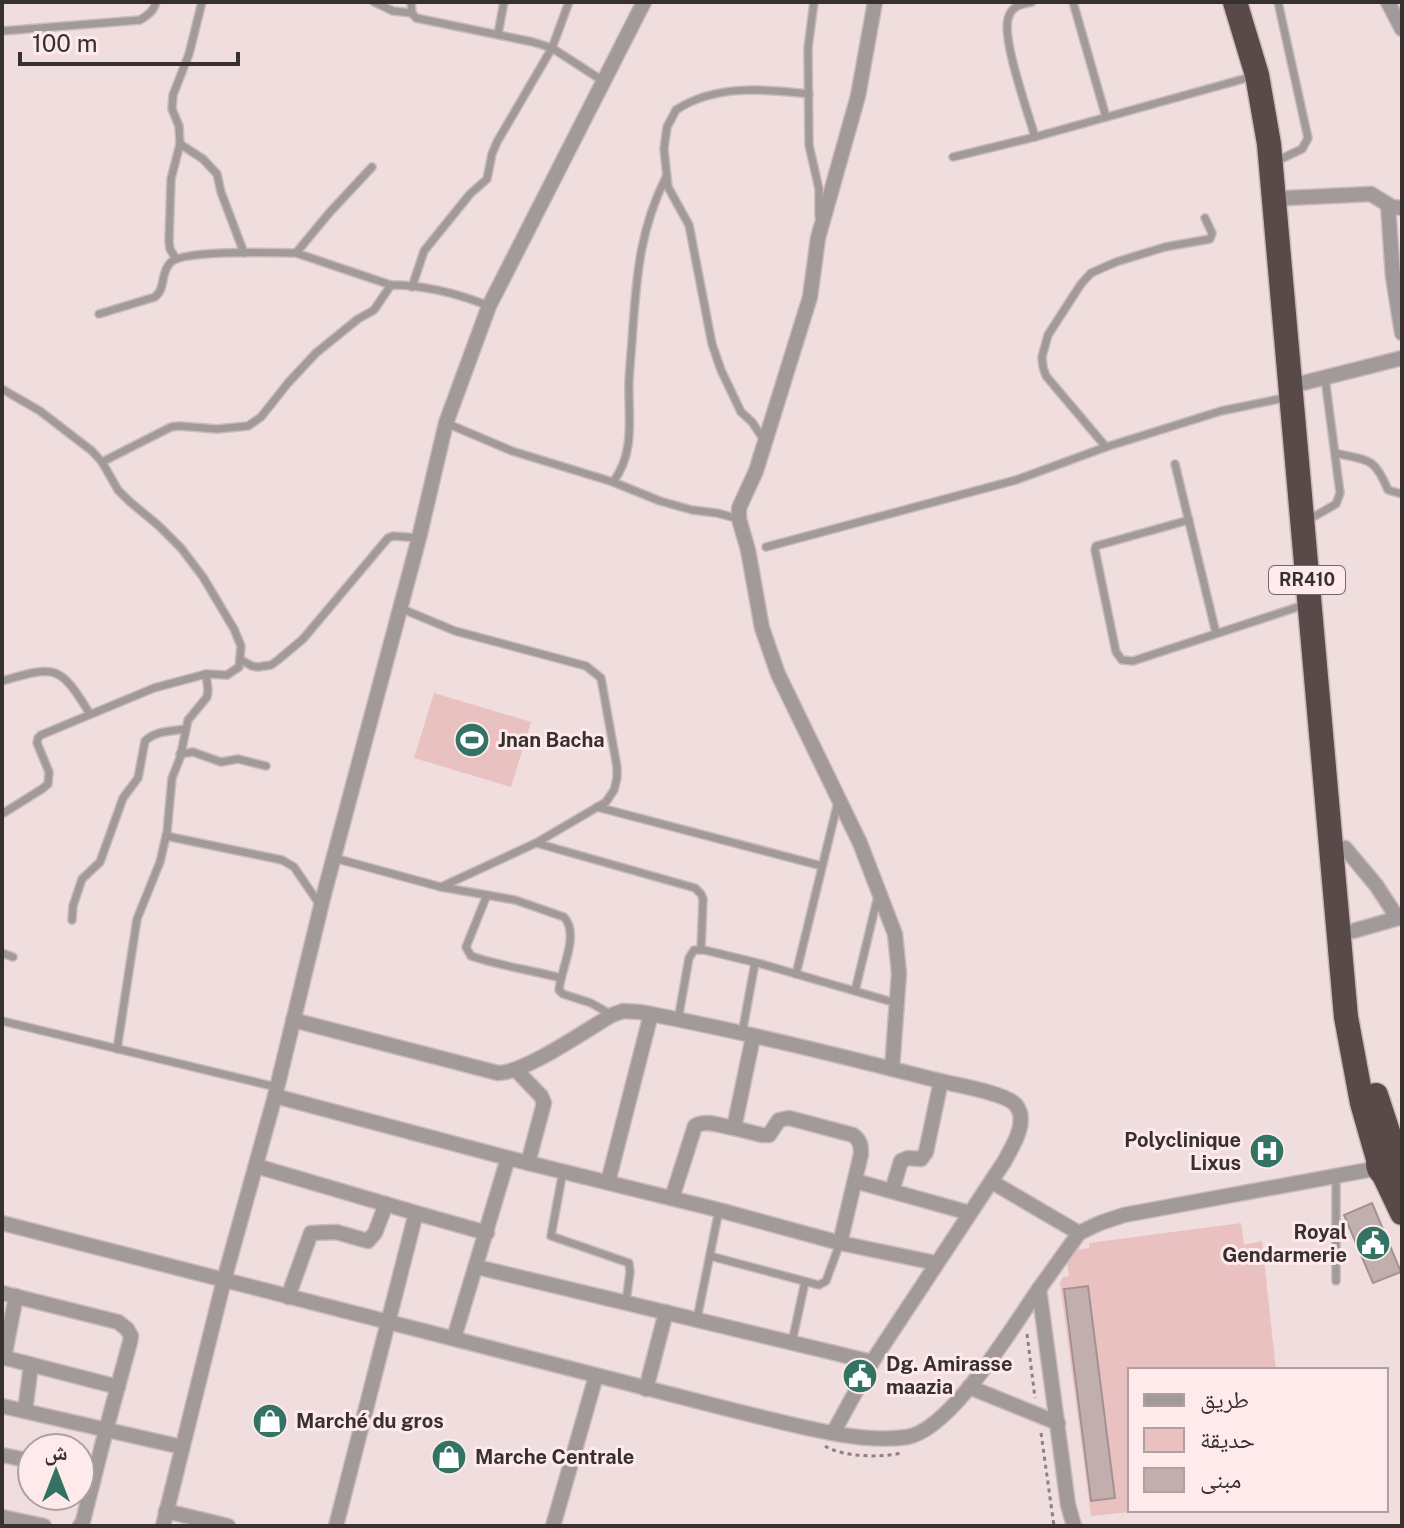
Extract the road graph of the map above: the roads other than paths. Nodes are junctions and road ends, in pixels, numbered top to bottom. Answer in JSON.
{"nodes":[{"id":1,"x":156,"y":2,"type":"edge"},
{"id":2,"x":202,"y":2,"type":"edge"},
{"id":3,"x":374,"y":2,"type":"edge"},
{"id":4,"x":411,"y":2,"type":"edge"},
{"id":5,"x":504,"y":2,"type":"edge"},
{"id":6,"x":569,"y":2,"type":"edge"},
{"id":7,"x":644,"y":2,"type":"edge"},
{"id":8,"x":814,"y":2,"type":"edge"},
{"id":9,"x":875,"y":2,"type":"edge"},
{"id":10,"x":1032,"y":2,"type":"edge"},
{"id":11,"x":1073,"y":2,"type":"edge"},
{"id":12,"x":1235,"y":2,"type":"edge"},
{"id":13,"x":1250,"y":2,"type":"edge"},
{"id":14,"x":1278,"y":2,"type":"edge"},
{"id":15,"x":1388,"y":2,"type":"edge"},
{"id":16,"x":412,"y":13,"type":"junction"},
{"id":17,"x":1402,"y":29,"type":"edge"},
{"id":18,"x":2,"y":31,"type":"edge"},
{"id":19,"x":498,"y":34,"type":"junction"},
{"id":20,"x":552,"y":48,"type":"junction"},
{"id":21,"x":1257,"y":75,"type":"junction"},
{"id":22,"x":603,"y":81,"type":"junction"},
{"id":23,"x":809,"y":94,"type":"junction"},
{"id":24,"x":1106,"y":117,"type":"junction"},
{"id":25,"x":1035,"y":137,"type":"junction"},
{"id":26,"x":180,"y":144,"type":"junction"},
{"id":27,"x":953,"y":157,"type":"dead end"},
{"id":28,"x":1283,"y":158,"type":"junction"},
{"id":29,"x":372,"y":167,"type":"dead end"},
{"id":30,"x":666,"y":177,"type":"junction"},
{"id":31,"x":1287,"y":198,"type":"junction"},
{"id":32,"x":1395,"y":206,"type":"edge"},
{"id":33,"x":1205,"y":218,"type":"dead end"},
{"id":34,"x":818,"y":238,"type":"junction"},
{"id":35,"x":244,"y":253,"type":"junction"},
{"id":36,"x":296,"y":253,"type":"junction"},
{"id":37,"x":176,"y":259,"type":"junction"},
{"id":38,"x":1398,"y":277,"type":"edge"},
{"id":39,"x":391,"y":285,"type":"junction"},
{"id":40,"x":412,"y":287,"type":"junction"},
{"id":41,"x":489,"y":306,"type":"junction"},
{"id":42,"x":99,"y":314,"type":"dead end"},
{"id":43,"x":1402,"y":333,"type":"edge"},
{"id":44,"x":1401,"y":360,"type":"edge"},
{"id":45,"x":1306,"y":386,"type":"junction"},
{"id":46,"x":2,"y":389,"type":"edge"},
{"id":47,"x":446,"y":423,"type":"junction"},
{"id":48,"x":764,"y":440,"type":"junction"},
{"id":49,"x":1106,"y":447,"type":"junction"},
{"id":50,"x":1335,"y":453,"type":"junction"},
{"id":51,"x":102,"y":462,"type":"junction"},
{"id":52,"x":1175,"y":464,"type":"dead end"},
{"id":53,"x":613,"y":482,"type":"junction"},
{"id":54,"x":1402,"y":494,"type":"edge"},
{"id":55,"x":1315,"y":516,"type":"junction"},
{"id":56,"x":739,"y":519,"type":"junction"},
{"id":57,"x":1189,"y":520,"type":"junction"},
{"id":58,"x":419,"y":538,"type":"junction"},
{"id":59,"x":766,"y":547,"type":"dead end"},
{"id":60,"x":1309,"y":603,"type":"junction"},
{"id":61,"x":400,"y":608,"type":"junction"},
{"id":62,"x":1216,"y":633,"type":"junction"},
{"id":63,"x":241,"y":660,"type":"junction"},
{"id":64,"x":206,"y":674,"type":"junction"},
{"id":65,"x":2,"y":681,"type":"edge"},
{"id":66,"x":90,"y":714,"type":"junction"},
{"id":67,"x":185,"y":729,"type":"junction"},
{"id":68,"x":180,"y":754,"type":"junction"},
{"id":69,"x":266,"y":766,"type":"dead end"},
{"id":70,"x":839,"y":798,"type":"junction"},
{"id":71,"x":597,"y":807,"type":"junction"},
{"id":72,"x":2,"y":814,"type":"edge"},
{"id":73,"x":166,"y":836,"type":"junction"},
{"id":74,"x":536,"y":843,"type":"junction"},
{"id":75,"x":1345,"y":848,"type":"junction"},
{"id":76,"x":334,"y":858,"type":"junction"},
{"id":77,"x":822,"y":866,"type":"junction"},
{"id":78,"x":441,"y":887,"type":"junction"},
{"id":79,"x":879,"y":892,"type":"junction"},
{"id":80,"x":487,"y":895,"type":"junction"},
{"id":81,"x":321,"y":907,"type":"junction"},
{"id":82,"x":1400,"y":917,"type":"edge"},
{"id":83,"x":72,"y":920,"type":"dead end"},
{"id":84,"x":1353,"y":931,"type":"junction"},
{"id":85,"x":701,"y":950,"type":"junction"},
{"id":86,"x":2,"y":953,"type":"edge"},
{"id":87,"x":13,"y":957,"type":"dead end"},
{"id":88,"x":755,"y":963,"type":"junction"},
{"id":89,"x":796,"y":974,"type":"junction"},
{"id":90,"x":561,"y":978,"type":"junction"},
{"id":91,"x":855,"y":991,"type":"junction"},
{"id":92,"x":896,"y":1003,"type":"junction"},
{"id":93,"x":651,"y":1014,"type":"junction"},
{"id":94,"x":612,"y":1015,"type":"junction"},
{"id":95,"x":293,"y":1020,"type":"junction"},
{"id":96,"x":678,"y":1020,"type":"junction"},
{"id":97,"x":2,"y":1021,"type":"edge"},
{"id":98,"x":747,"y":1035,"type":"junction"},
{"id":99,"x":117,"y":1049,"type":"junction"},
{"id":100,"x":892,"y":1069,"type":"junction"},
{"id":101,"x":516,"y":1070,"type":"junction"},
{"id":102,"x":941,"y":1081,"type":"junction"},
{"id":103,"x":276,"y":1092,"type":"junction"},
{"id":104,"x":734,"y":1128,"type":"junction"},
{"id":105,"x":508,"y":1158,"type":"junction"},
{"id":106,"x":528,"y":1163,"type":"junction"},
{"id":107,"x":1390,"y":1163,"type":"edge"},
{"id":108,"x":256,"y":1166,"type":"junction"},
{"id":109,"x":563,"y":1171,"type":"junction"},
{"id":110,"x":1336,"y":1176,"type":"junction"},
{"id":111,"x":855,"y":1181,"type":"junction"},
{"id":112,"x":608,"y":1182,"type":"junction"},
{"id":113,"x":992,"y":1182,"type":"junction"},
{"id":114,"x":892,"y":1191,"type":"junction"},
{"id":115,"x":672,"y":1198,"type":"junction"},
{"id":116,"x":386,"y":1204,"type":"junction"},
{"id":117,"x":719,"y":1210,"type":"junction"},
{"id":118,"x":416,"y":1213,"type":"junction"},
{"id":119,"x":970,"y":1213,"type":"junction"},
{"id":120,"x":1402,"y":1213,"type":"edge"},
{"id":121,"x":2,"y":1223,"type":"edge"},
{"id":122,"x":487,"y":1233,"type":"junction"},
{"id":123,"x":1079,"y":1233,"type":"junction"},
{"id":124,"x":840,"y":1243,"type":"junction"},
{"id":125,"x":710,"y":1256,"type":"junction"},
{"id":126,"x":936,"y":1263,"type":"junction"},
{"id":127,"x":477,"y":1267,"type":"junction"},
{"id":128,"x":224,"y":1280,"type":"junction"},
{"id":129,"x":1336,"y":1281,"type":"dead end"},
{"id":130,"x":805,"y":1282,"type":"junction"},
{"id":131,"x":1039,"y":1289,"type":"junction"},
{"id":132,"x":9,"y":1295,"type":"edge"},
{"id":133,"x":288,"y":1297,"type":"junction"},
{"id":134,"x":626,"y":1302,"type":"junction"},
{"id":135,"x":666,"y":1312,"type":"junction"},
{"id":136,"x":697,"y":1319,"type":"junction"},
{"id":137,"x":388,"y":1322,"type":"junction"},
{"id":138,"x":454,"y":1338,"type":"junction"},
{"id":139,"x":792,"y":1342,"type":"junction"},
{"id":140,"x":3,"y":1357,"type":"edge"},
{"id":141,"x":872,"y":1362,"type":"junction"},
{"id":142,"x":31,"y":1365,"type":"junction"},
{"id":143,"x":596,"y":1376,"type":"junction"},
{"id":144,"x":118,"y":1387,"type":"junction"},
{"id":145,"x":969,"y":1387,"type":"junction"},
{"id":146,"x":646,"y":1389,"type":"junction"},
{"id":147,"x":2,"y":1406,"type":"edge"},
{"id":148,"x":25,"y":1411,"type":"junction"},
{"id":149,"x":1058,"y":1423,"type":"junction"},
{"id":150,"x":106,"y":1430,"type":"junction"},
{"id":151,"x":833,"y":1433,"type":"junction"},
{"id":152,"x":182,"y":1447,"type":"junction"},
{"id":153,"x":96,"y":1453,"type":"edge"},
{"id":154,"x":166,"y":1511,"type":"junction"},
{"id":155,"x":2,"y":1517,"type":"edge"},
{"id":156,"x":44,"y":1526,"type":"edge"},
{"id":157,"x":163,"y":1526,"type":"edge"},
{"id":158,"x":228,"y":1526,"type":"edge"},
{"id":159,"x":336,"y":1526,"type":"edge"},
{"id":160,"x":553,"y":1526,"type":"edge"},
{"id":161,"x":1074,"y":1526,"type":"edge"}],
"edges":[{"from":1,"to":18,"type":"lane"},
{"from":2,"to":26,"type":"lane"},
{"from":3,"to":16,"type":"lane"},
{"from":4,"to":16,"type":"lane"},
{"from":5,"to":19,"type":"lane"},
{"from":6,"to":20,"type":"lane"},
{"from":7,"to":22,"type":"street"},
{"from":8,"to":23,"type":"lane"},
{"from":9,"to":34,"type":"street"},
{"from":10,"to":25,"type":"lane"},
{"from":11,"to":24,"type":"lane"},
{"from":12,"to":21,"type":"highway","number":"RR410"},
{"from":13,"to":28,"type":"highway","number":"RR410"},
{"from":14,"to":28,"type":"lane"},
{"from":15,"to":17,"type":"street"},
{"from":16,"to":19,"type":"lane"},
{"from":19,"to":20,"type":"lane"},
{"from":20,"to":22,"type":"lane"},
{"from":20,"to":40,"type":"lane"},
{"from":21,"to":24,"type":"lane"},
{"from":21,"to":45,"type":"highway","number":"RR410"},
{"from":22,"to":41,"type":"street"},
{"from":23,"to":30,"type":"lane"},
{"from":23,"to":34,"type":"lane"},
{"from":24,"to":25,"type":"lane"},
{"from":25,"to":27,"type":"lane"},
{"from":26,"to":35,"type":"lane"},
{"from":26,"to":37,"type":"lane"},
{"from":28,"to":31,"type":"highway","number":"RR410"},
{"from":29,"to":36,"type":"lane"},
{"from":30,"to":48,"type":"lane"},
{"from":30,"to":53,"type":"lane"},
{"from":31,"to":32,"type":"street"},
{"from":31,"to":45,"type":"highway","number":"RR410"},
{"from":32,"to":38,"type":"street"},
{"from":33,"to":49,"type":"lane"},
{"from":34,"to":48,"type":"street"},
{"from":35,"to":36,"type":"lane"},
{"from":35,"to":37,"type":"lane"},
{"from":36,"to":39,"type":"lane"},
{"from":37,"to":42,"type":"lane"},
{"from":38,"to":43,"type":"street"},
{"from":39,"to":40,"type":"lane"},
{"from":39,"to":51,"type":"lane"},
{"from":40,"to":41,"type":"lane"},
{"from":41,"to":47,"type":"street"},
{"from":44,"to":45,"type":"street"},
{"from":45,"to":49,"type":"lane"},
{"from":45,"to":50,"type":"lane"},
{"from":45,"to":55,"type":"highway","number":"RR410"},
{"from":45,"to":60,"type":"highway","number":"RR410"},
{"from":46,"to":51,"type":"lane"},
{"from":47,"to":53,"type":"lane"},
{"from":47,"to":58,"type":"street"},
{"from":48,"to":56,"type":"street"},
{"from":49,"to":59,"type":"lane"},
{"from":50,"to":54,"type":"lane"},
{"from":50,"to":55,"type":"lane"},
{"from":51,"to":63,"type":"lane"},
{"from":52,"to":57,"type":"lane"},
{"from":53,"to":56,"type":"lane"},
{"from":55,"to":75,"type":"highway","number":"RR410"},
{"from":56,"to":70,"type":"street"},
{"from":57,"to":62,"type":"lane"},
{"from":57,"to":62,"type":"lane"},
{"from":58,"to":61,"type":"street"},
{"from":58,"to":63,"type":"lane"},
{"from":60,"to":62,"type":"lane"},
{"from":60,"to":107,"type":"highway","number":"RR410"},
{"from":61,"to":71,"type":"lane"},
{"from":61,"to":76,"type":"street"},
{"from":63,"to":64,"type":"lane"},
{"from":64,"to":66,"type":"lane"},
{"from":64,"to":67,"type":"lane"},
{"from":65,"to":66,"type":"lane"},
{"from":66,"to":72,"type":"lane"},
{"from":67,"to":68,"type":"lane"},
{"from":67,"to":83,"type":"lane"},
{"from":68,"to":69,"type":"lane"},
{"from":68,"to":73,"type":"lane"},
{"from":70,"to":77,"type":"lane"},
{"from":70,"to":79,"type":"street"},
{"from":71,"to":74,"type":"lane"},
{"from":71,"to":77,"type":"lane"},
{"from":73,"to":81,"type":"lane"},
{"from":73,"to":99,"type":"lane"},
{"from":74,"to":78,"type":"lane"},
{"from":74,"to":85,"type":"lane"},
{"from":75,"to":82,"type":"street"},
{"from":75,"to":84,"type":"highway","number":"RR410"},
{"from":76,"to":78,"type":"lane"},
{"from":76,"to":81,"type":"street"},
{"from":77,"to":89,"type":"lane"},
{"from":78,"to":80,"type":"lane"},
{"from":79,"to":91,"type":"lane"},
{"from":79,"to":92,"type":"street"},
{"from":80,"to":90,"type":"lane"},
{"from":80,"to":90,"type":"lane"},
{"from":81,"to":95,"type":"street"},
{"from":82,"to":84,"type":"street"},
{"from":84,"to":107,"type":"highway","number":"RR410"},
{"from":85,"to":88,"type":"lane"},
{"from":85,"to":96,"type":"lane"},
{"from":86,"to":87,"type":"lane"},
{"from":88,"to":89,"type":"lane"},
{"from":88,"to":98,"type":"lane"},
{"from":89,"to":91,"type":"lane"},
{"from":90,"to":94,"type":"lane"},
{"from":91,"to":92,"type":"lane"},
{"from":92,"to":100,"type":"street"},
{"from":93,"to":94,"type":"street"},
{"from":93,"to":96,"type":"street"},
{"from":93,"to":112,"type":"street"},
{"from":94,"to":101,"type":"street"},
{"from":95,"to":101,"type":"street"},
{"from":95,"to":103,"type":"street"},
{"from":96,"to":98,"type":"street"},
{"from":97,"to":99,"type":"lane"},
{"from":98,"to":100,"type":"street"},
{"from":98,"to":104,"type":"street"},
{"from":99,"to":103,"type":"lane"},
{"from":100,"to":102,"type":"street"},
{"from":101,"to":106,"type":"street"},
{"from":102,"to":113,"type":"street"},
{"from":102,"to":114,"type":"street"},
{"from":103,"to":105,"type":"street"},
{"from":103,"to":108,"type":"street"},
{"from":104,"to":111,"type":"street"},
{"from":104,"to":115,"type":"street"},
{"from":105,"to":106,"type":"street"},
{"from":105,"to":122,"type":"street"},
{"from":106,"to":109,"type":"street"},
{"from":107,"to":110,"type":"street"},
{"from":107,"to":120,"type":"highway","number":"RR410"},
{"from":108,"to":116,"type":"street"},
{"from":108,"to":128,"type":"street"},
{"from":109,"to":112,"type":"street"},
{"from":109,"to":134,"type":"lane"},
{"from":110,"to":123,"type":"street"},
{"from":110,"to":129,"type":"lane"},
{"from":111,"to":114,"type":"street"},
{"from":111,"to":124,"type":"street"},
{"from":112,"to":115,"type":"street"},
{"from":113,"to":119,"type":"street"},
{"from":113,"to":123,"type":"street"},
{"from":114,"to":119,"type":"street"},
{"from":115,"to":117,"type":"street"},
{"from":116,"to":118,"type":"street"},
{"from":116,"to":133,"type":"street"},
{"from":117,"to":124,"type":"street"},
{"from":117,"to":125,"type":"lane"},
{"from":118,"to":122,"type":"street"},
{"from":118,"to":137,"type":"street"},
{"from":119,"to":126,"type":"street"},
{"from":121,"to":128,"type":"street"},
{"from":122,"to":127,"type":"street"},
{"from":123,"to":131,"type":"street"},
{"from":124,"to":126,"type":"street"},
{"from":124,"to":130,"type":"lane"},
{"from":125,"to":130,"type":"lane"},
{"from":125,"to":136,"type":"lane"},
{"from":126,"to":141,"type":"street"},
{"from":127,"to":134,"type":"street"},
{"from":127,"to":138,"type":"street"},
{"from":128,"to":133,"type":"street"},
{"from":128,"to":152,"type":"street"},
{"from":130,"to":139,"type":"lane"},
{"from":131,"to":145,"type":"street"},
{"from":131,"to":149,"type":"street"},
{"from":132,"to":140,"type":"street"},
{"from":132,"to":144,"type":"street"},
{"from":133,"to":137,"type":"street"},
{"from":134,"to":135,"type":"street"},
{"from":135,"to":136,"type":"street"},
{"from":135,"to":146,"type":"street"},
{"from":136,"to":139,"type":"street"},
{"from":137,"to":138,"type":"street"},
{"from":137,"to":159,"type":"street"},
{"from":138,"to":143,"type":"street"},
{"from":139,"to":141,"type":"street"},
{"from":140,"to":142,"type":"street"},
{"from":141,"to":151,"type":"street"},
{"from":142,"to":144,"type":"street"},
{"from":142,"to":148,"type":"street"},
{"from":143,"to":146,"type":"street"},
{"from":143,"to":160,"type":"street"},
{"from":144,"to":150,"type":"street"},
{"from":145,"to":149,"type":"street"},
{"from":145,"to":151,"type":"street"},
{"from":146,"to":151,"type":"street"},
{"from":147,"to":148,"type":"street"},
{"from":148,"to":150,"type":"street"},
{"from":149,"to":161,"type":"street"},
{"from":150,"to":152,"type":"street"},
{"from":150,"to":153,"type":"street"},
{"from":152,"to":154,"type":"street"},
{"from":154,"to":157,"type":"street"},
{"from":154,"to":158,"type":"street"},
{"from":155,"to":156,"type":"street"}]}
